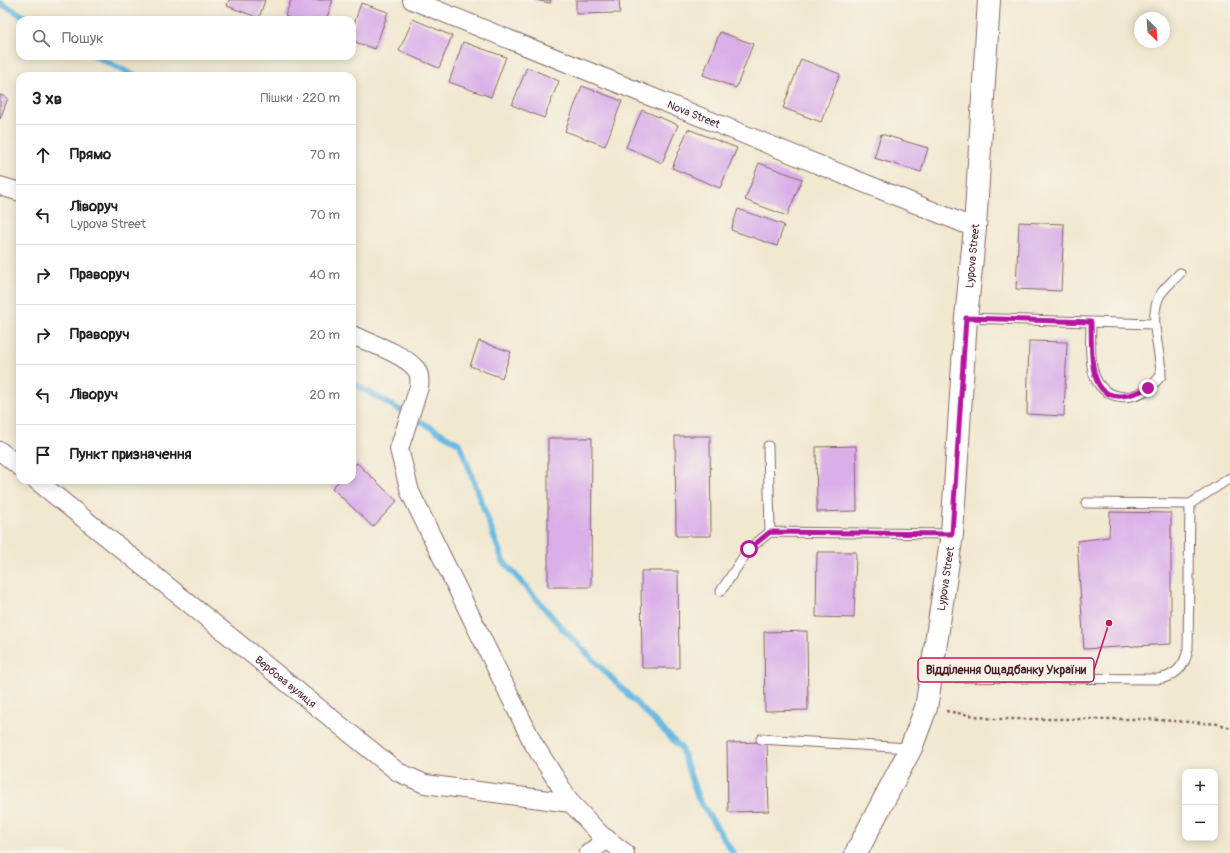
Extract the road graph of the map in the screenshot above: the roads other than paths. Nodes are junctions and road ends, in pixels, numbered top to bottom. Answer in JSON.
{"nodes":[{"id":1,"x":412,"y":0,"type":"edge"},
{"id":2,"x":989,"y":0,"type":"edge"},
{"id":3,"x":0,"y":186,"type":"edge"},
{"id":4,"x":16,"y":191,"type":"edge"},
{"id":5,"x":976,"y":228,"type":"junction"},
{"id":6,"x":1180,"y":273,"type":"dead end"},
{"id":7,"x":966,"y":318,"type":"junction"},
{"id":8,"x":1091,"y":322,"type":"junction"},
{"id":9,"x":1153,"y":324,"type":"junction"},
{"id":10,"x":356,"y":337,"type":"edge"},
{"id":11,"x":768,"y":446,"type":"dead end"},
{"id":12,"x":0,"y":451,"type":"edge"},
{"id":13,"x":16,"y":464,"type":"edge"},
{"id":14,"x":1230,"y":478,"type":"edge"},
{"id":15,"x":41,"y":484,"type":"edge"},
{"id":16,"x":1086,"y":503,"type":"dead end"},
{"id":17,"x":1190,"y":504,"type":"junction"},
{"id":18,"x":770,"y":532,"type":"junction"},
{"id":19,"x":952,"y":534,"type":"junction"},
{"id":20,"x":721,"y":591,"type":"dead end"},
{"id":21,"x":931,"y":677,"type":"junction"},
{"id":22,"x":761,"y":739,"type":"dead end"},
{"id":23,"x":911,"y":748,"type":"junction"},
{"id":24,"x":571,"y":804,"type":"junction"},
{"id":25,"x":606,"y":839,"type":"junction"},
{"id":26,"x":589,"y":853,"type":"edge"},
{"id":27,"x":625,"y":853,"type":"edge"},
{"id":28,"x":856,"y":853,"type":"edge"}],
"edges":[{"from":1,"to":5,"type":"street","name":"Nova Street"},
{"from":2,"to":5,"type":"street","name":"Lypova Street"},
{"from":3,"to":4,"type":"street"},
{"from":5,"to":7,"type":"street","name":"Lypova Street"},
{"from":6,"to":9,"type":"lane"},
{"from":7,"to":8,"type":"lane"},
{"from":7,"to":19,"type":"street","name":"Lypova Street"},
{"from":8,"to":9,"type":"lane"},
{"from":8,"to":9,"type":"lane"},
{"from":10,"to":24,"type":"street"},
{"from":11,"to":18,"type":"lane"},
{"from":12,"to":13,"type":"street"},
{"from":14,"to":17,"type":"lane"},
{"from":15,"to":24,"type":"street","name":"Вербова вулиця"},
{"from":16,"to":17,"type":"lane"},
{"from":17,"to":21,"type":"lane"},
{"from":18,"to":19,"type":"lane"},
{"from":18,"to":20,"type":"lane"},
{"from":19,"to":21,"type":"street","name":"Lypova Street"},
{"from":21,"to":23,"type":"street","name":"Lypova Street"},
{"from":22,"to":23,"type":"lane"},
{"from":23,"to":28,"type":"street","name":"Lypova Street"},
{"from":24,"to":25,"type":"street"},
{"from":25,"to":26,"type":"street"},
{"from":25,"to":27,"type":"street"}]}
